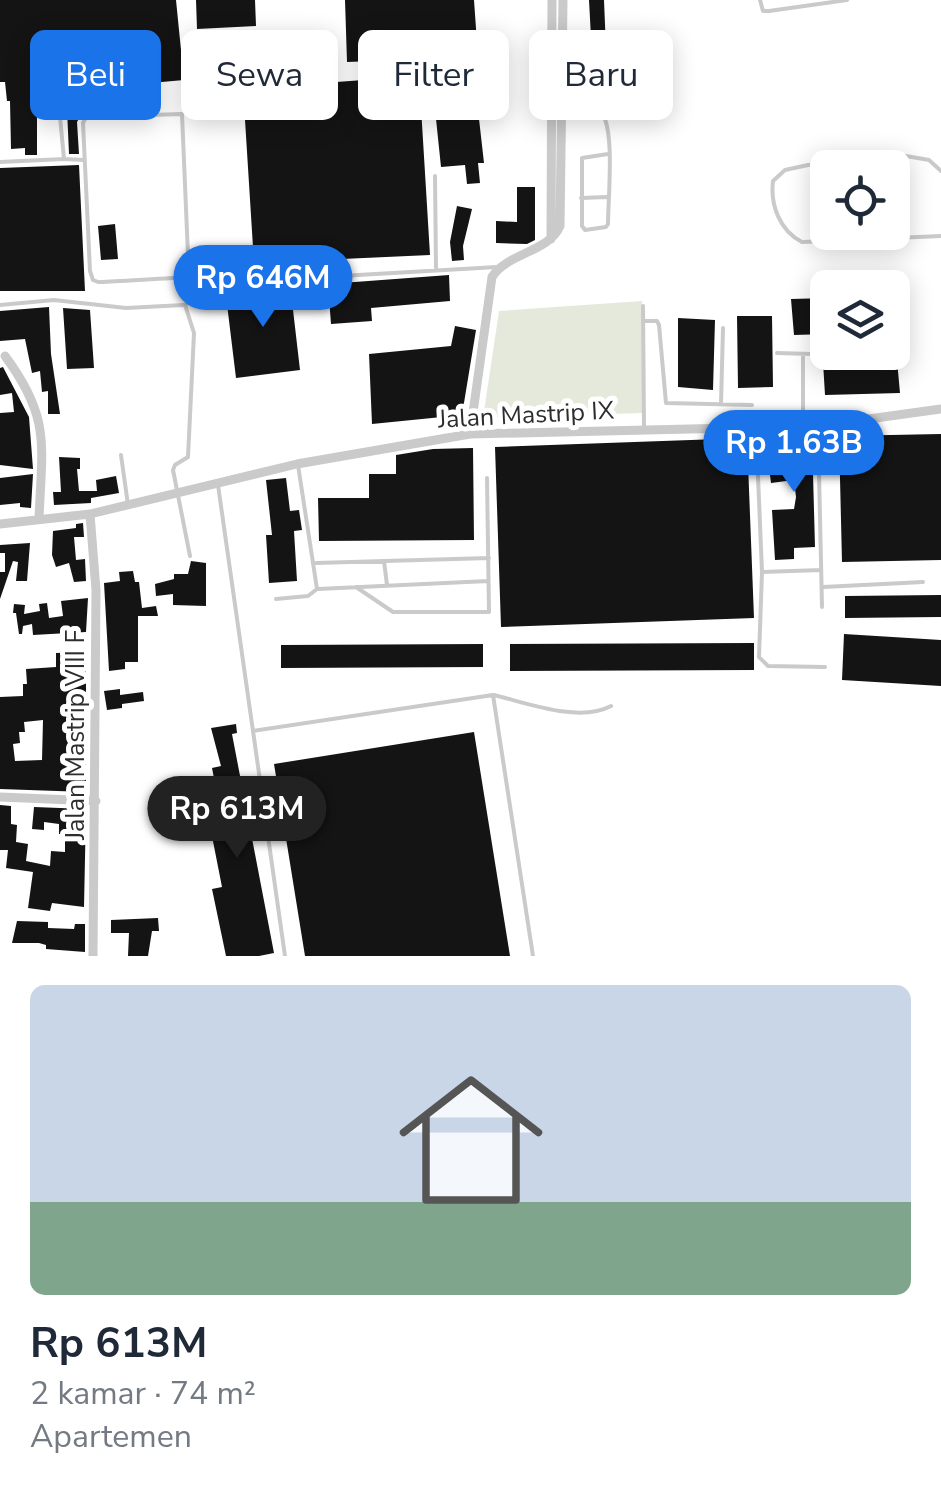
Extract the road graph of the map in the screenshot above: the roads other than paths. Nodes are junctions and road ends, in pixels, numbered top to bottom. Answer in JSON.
{"nodes":[{"id":1,"x":552,"y":0,"type":"edge"},
{"id":2,"x":562,"y":0,"type":"edge"},
{"id":3,"x":760,"y":0,"type":"edge"},
{"id":4,"x":847,"y":0,"type":"edge"},
{"id":5,"x":553,"y":30,"type":"edge"},
{"id":6,"x":560,"y":30,"type":"edge"},
{"id":7,"x":60,"y":120,"type":"edge"},
{"id":8,"x":555,"y":120,"type":"edge"},
{"id":9,"x":605,"y":120,"type":"edge"},
{"id":10,"x":608,"y":154,"type":"junction"},
{"id":11,"x":64,"y":160,"type":"junction"},
{"id":12,"x":84,"y":160,"type":"junction"},
{"id":13,"x":0,"y":162,"type":"edge"},
{"id":14,"x":941,"y":171,"type":"edge"},
{"id":15,"x":436,"y":176,"type":"dead end"},
{"id":16,"x":608,"y":197,"type":"junction"},
{"id":17,"x":581,"y":198,"type":"junction"},
{"id":18,"x":941,"y":236,"type":"edge"},
{"id":19,"x":500,"y":267,"type":"junction"},
{"id":20,"x":436,"y":268,"type":"junction"},
{"id":21,"x":189,"y":279,"type":"junction"},
{"id":22,"x":252,"y":281,"type":"dead end"},
{"id":23,"x":0,"y":305,"type":"edge"},
{"id":24,"x":185,"y":305,"type":"junction"},
{"id":25,"x":643,"y":306,"type":"dead end"},
{"id":26,"x":644,"y":321,"type":"junction"},
{"id":27,"x":722,"y":328,"type":"dead end"},
{"id":28,"x":777,"y":353,"type":"dead end"},
{"id":29,"x":804,"y":354,"type":"junction"},
{"id":30,"x":810,"y":354,"type":"edge"},
{"id":31,"x":5,"y":356,"type":"dead end"},
{"id":32,"x":721,"y":404,"type":"junction"},
{"id":33,"x":752,"y":405,"type":"dead end"},
{"id":34,"x":941,"y":408,"type":"edge"},
{"id":35,"x":803,"y":426,"type":"junction"},
{"id":36,"x":818,"y":426,"type":"junction"},
{"id":37,"x":756,"y":427,"type":"junction"},
{"id":38,"x":644,"y":430,"type":"junction"},
{"id":39,"x":470,"y":434,"type":"junction"},
{"id":40,"x":121,"y":455,"type":"dead end"},
{"id":41,"x":298,"y":464,"type":"junction"},
{"id":42,"x":487,"y":478,"type":"dead end"},
{"id":43,"x":218,"y":484,"type":"junction"},
{"id":44,"x":178,"y":494,"type":"junction"},
{"id":45,"x":128,"y":506,"type":"junction"},
{"id":46,"x":90,"y":514,"type":"junction"},
{"id":47,"x":39,"y":518,"type":"junction"},
{"id":48,"x":0,"y":524,"type":"edge"},
{"id":49,"x":190,"y":556,"type":"dead end"},
{"id":50,"x":489,"y":558,"type":"junction"},
{"id":51,"x":384,"y":561,"type":"junction"},
{"id":52,"x":316,"y":563,"type":"junction"},
{"id":53,"x":821,"y":570,"type":"junction"},
{"id":54,"x":762,"y":572,"type":"junction"},
{"id":55,"x":488,"y":582,"type":"junction"},
{"id":56,"x":923,"y":582,"type":"dead end"},
{"id":57,"x":386,"y":586,"type":"junction"},
{"id":58,"x":356,"y":587,"type":"junction"},
{"id":59,"x":821,"y":587,"type":"junction"},
{"id":60,"x":318,"y":589,"type":"junction"},
{"id":61,"x":276,"y":599,"type":"dead end"},
{"id":62,"x":822,"y":607,"type":"dead end"},
{"id":63,"x":826,"y":667,"type":"dead end"},
{"id":64,"x":493,"y":695,"type":"junction"},
{"id":65,"x":611,"y":706,"type":"dead end"},
{"id":66,"x":253,"y":731,"type":"junction"},
{"id":67,"x":0,"y":797,"type":"edge"},
{"id":68,"x":96,"y":801,"type":"junction"},
{"id":69,"x":93,"y":956,"type":"edge"},
{"id":70,"x":285,"y":956,"type":"edge"},
{"id":71,"x":533,"y":956,"type":"edge"}],
"edges":[{"from":1,"to":5,"type":"street"},
{"from":2,"to":6,"type":"street"},
{"from":3,"to":4,"type":"lane"},
{"from":7,"to":11,"type":"lane"},
{"from":8,"to":19,"type":"street"},
{"from":9,"to":10,"type":"lane"},
{"from":10,"to":16,"type":"lane"},
{"from":10,"to":17,"type":"lane"},
{"from":11,"to":12,"type":"lane"},
{"from":11,"to":13,"type":"lane"},
{"from":12,"to":21,"type":"lane"},
{"from":12,"to":21,"type":"lane"},
{"from":14,"to":18,"type":"lane"},
{"from":15,"to":20,"type":"lane"},
{"from":16,"to":17,"type":"lane"},
{"from":16,"to":17,"type":"lane"},
{"from":19,"to":20,"type":"lane"},
{"from":19,"to":39,"type":"street"},
{"from":20,"to":22,"type":"lane"},
{"from":21,"to":24,"type":"lane"},
{"from":23,"to":24,"type":"lane"},
{"from":24,"to":44,"type":"lane"},
{"from":25,"to":26,"type":"lane"},
{"from":26,"to":32,"type":"lane"},
{"from":26,"to":38,"type":"lane"},
{"from":27,"to":32,"type":"lane"},
{"from":28,"to":29,"type":"lane"},
{"from":29,"to":30,"type":"lane"},
{"from":29,"to":35,"type":"lane"},
{"from":31,"to":47,"type":"street"},
{"from":32,"to":33,"type":"lane"},
{"from":34,"to":36,"type":"street","name":"Jalan Mastrip IX"},
{"from":35,"to":36,"type":"street","name":"Jalan Mastrip IX"},
{"from":35,"to":37,"type":"street","name":"Jalan Mastrip IX"},
{"from":36,"to":53,"type":"lane"},
{"from":37,"to":38,"type":"street","name":"Jalan Mastrip IX"},
{"from":37,"to":54,"type":"lane"},
{"from":38,"to":39,"type":"street","name":"Jalan Mastrip IX"},
{"from":39,"to":41,"type":"street","name":"Jalan Mastrip IX"},
{"from":40,"to":45,"type":"lane"},
{"from":41,"to":43,"type":"street","name":"Jalan Mastrip IX"},
{"from":41,"to":52,"type":"lane"},
{"from":42,"to":50,"type":"lane"},
{"from":43,"to":44,"type":"street","name":"Jalan Mastrip IX"},
{"from":43,"to":66,"type":"lane"},
{"from":44,"to":45,"type":"street","name":"Jalan Mastrip IX"},
{"from":44,"to":49,"type":"lane"},
{"from":45,"to":46,"type":"street","name":"Jalan Mastrip IX"},
{"from":46,"to":47,"type":"street","name":"Jalan Mastrip IX"},
{"from":46,"to":68,"type":"street","name":"Jalan Mastrip VIII F"},
{"from":47,"to":48,"type":"street","name":"Jalan Mastrip IX"},
{"from":50,"to":51,"type":"lane"},
{"from":50,"to":55,"type":"lane"},
{"from":51,"to":52,"type":"lane"},
{"from":51,"to":57,"type":"lane"},
{"from":52,"to":60,"type":"lane"},
{"from":53,"to":54,"type":"lane"},
{"from":53,"to":59,"type":"lane"},
{"from":54,"to":63,"type":"lane"},
{"from":55,"to":57,"type":"lane"},
{"from":55,"to":58,"type":"lane"},
{"from":56,"to":59,"type":"lane"},
{"from":57,"to":58,"type":"lane"},
{"from":58,"to":60,"type":"lane"},
{"from":59,"to":62,"type":"lane"},
{"from":60,"to":61,"type":"lane"},
{"from":64,"to":65,"type":"lane"},
{"from":64,"to":66,"type":"lane"},
{"from":64,"to":71,"type":"lane"},
{"from":66,"to":70,"type":"lane"},
{"from":67,"to":68,"type":"street"},
{"from":68,"to":69,"type":"street","name":"Jalan Mastrip VIII F"}]}
